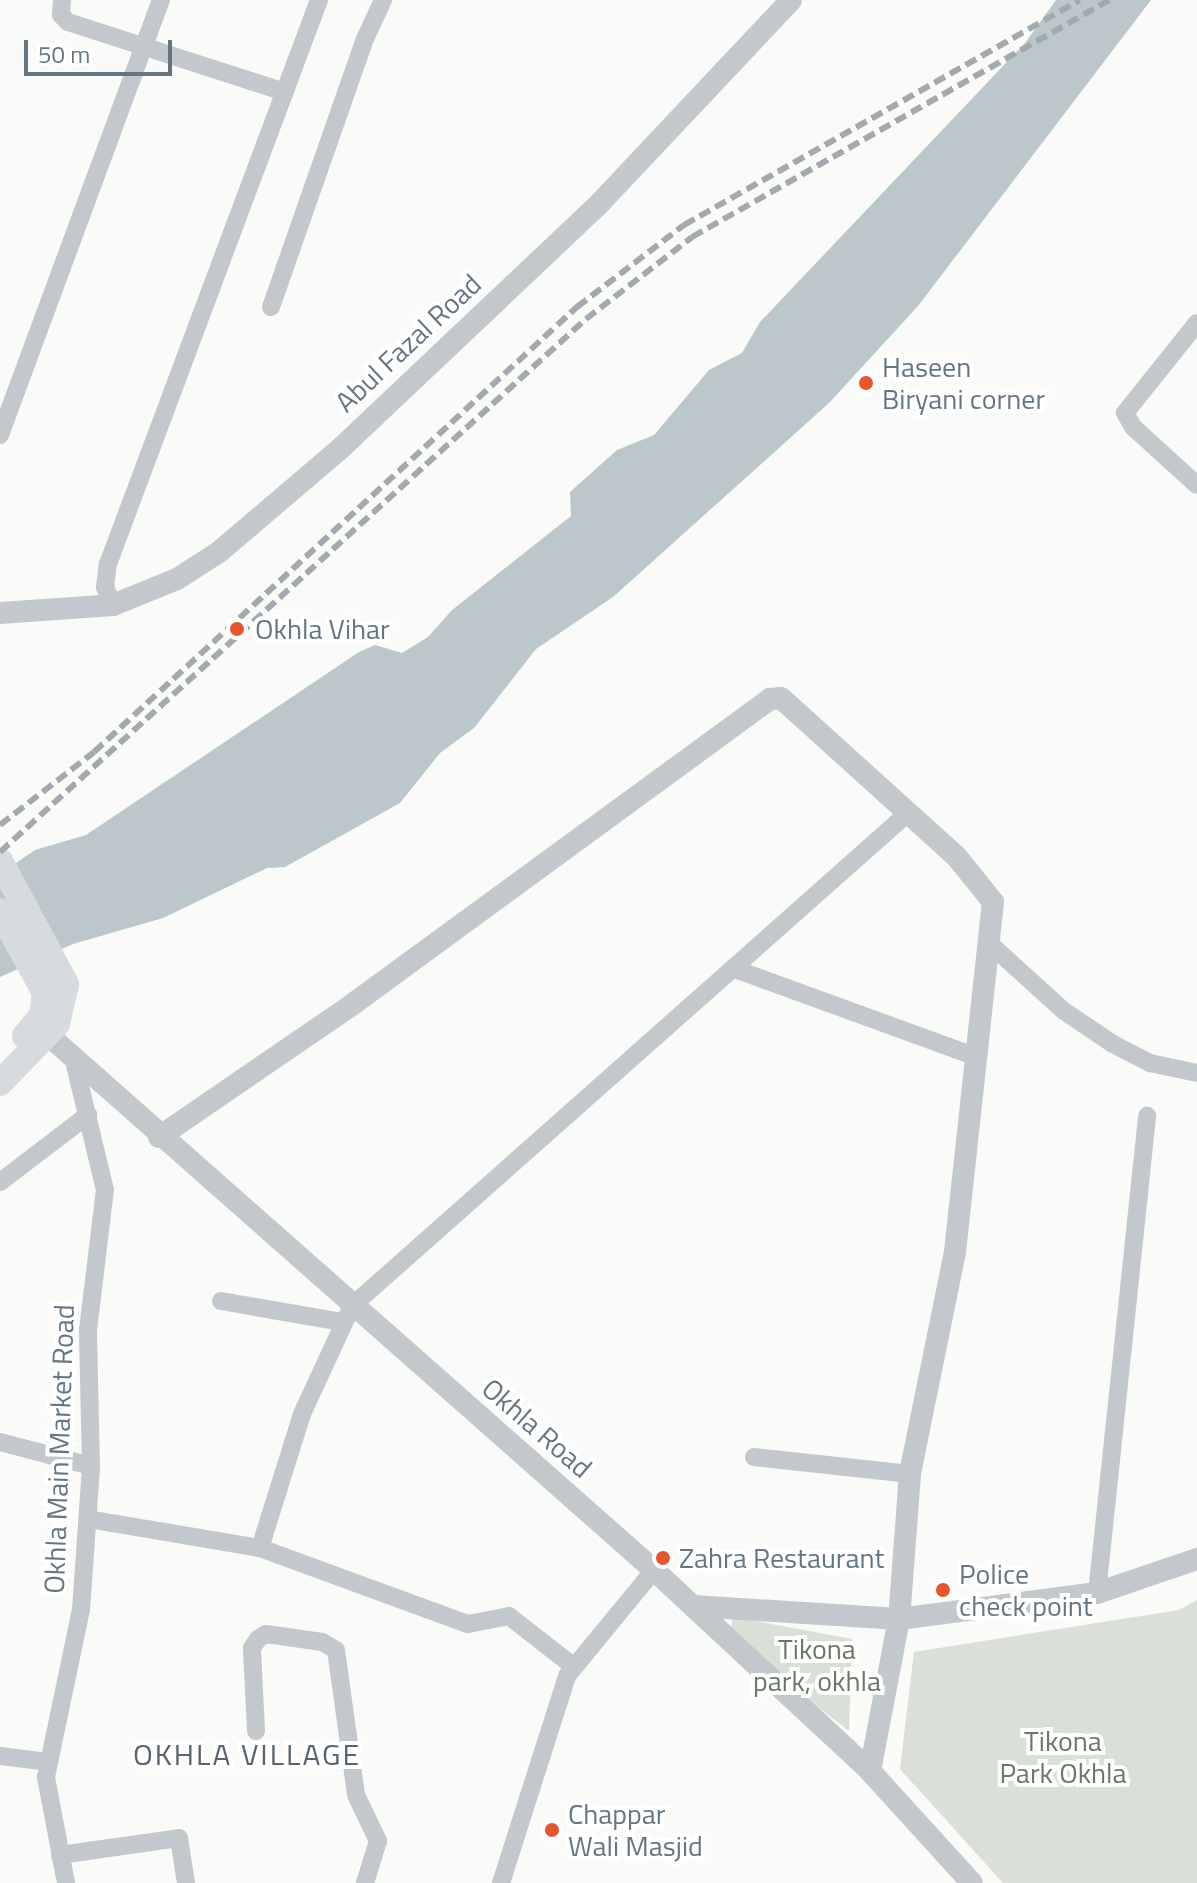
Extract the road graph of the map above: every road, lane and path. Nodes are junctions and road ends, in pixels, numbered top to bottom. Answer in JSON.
{"nodes":[{"id":1,"x":62,"y":0,"type":"edge"},
{"id":2,"x":161,"y":0,"type":"edge"},
{"id":3,"x":319,"y":0,"type":"edge"},
{"id":4,"x":383,"y":0,"type":"edge"},
{"id":5,"x":791,"y":0,"type":"edge"},
{"id":6,"x":144,"y":45,"type":"junction"},
{"id":7,"x":285,"y":92,"type":"junction"},
{"id":8,"x":271,"y":307,"type":"dead end"},
{"id":9,"x":1197,"y":323,"type":"edge"},
{"id":10,"x":0,"y":435,"type":"edge"},
{"id":11,"x":1197,"y":485,"type":"edge"},
{"id":12,"x":113,"y":605,"type":"junction"},
{"id":13,"x":0,"y":613,"type":"edge"},
{"id":14,"x":908,"y":813,"type":"junction"},
{"id":15,"x":1,"y":863,"type":"edge"},
{"id":16,"x":0,"y":911,"type":"edge"},
{"id":17,"x":990,"y":944,"type":"junction"},
{"id":18,"x":735,"y":969,"type":"junction"},
{"id":19,"x":52,"y":975,"type":"junction"},
{"id":20,"x":47,"y":1034,"type":"junction"},
{"id":21,"x":977,"y":1057,"type":"junction"},
{"id":22,"x":0,"y":1061,"type":"edge"},
{"id":23,"x":75,"y":1065,"type":"junction"},
{"id":24,"x":1197,"y":1073,"type":"edge"},
{"id":25,"x":0,"y":1083,"type":"edge"},
{"id":26,"x":88,"y":1115,"type":"junction"},
{"id":27,"x":1147,"y":1116,"type":"dead end"},
{"id":28,"x":159,"y":1137,"type":"junction"},
{"id":29,"x":0,"y":1182,"type":"edge"},
{"id":30,"x":221,"y":1301,"type":"dead end"},
{"id":31,"x":347,"y":1314,"type":"junction"},
{"id":32,"x":0,"y":1442,"type":"edge"},
{"id":33,"x":754,"y":1457,"type":"dead end"},
{"id":34,"x":91,"y":1466,"type":"junction"},
{"id":35,"x":910,"y":1474,"type":"junction"},
{"id":36,"x":88,"y":1519,"type":"junction"},
{"id":37,"x":260,"y":1548,"type":"junction"},
{"id":38,"x":1197,"y":1559,"type":"edge"},
{"id":39,"x":654,"y":1570,"type":"junction"},
{"id":40,"x":1097,"y":1593,"type":"junction"},
{"id":41,"x":693,"y":1606,"type":"junction"},
{"id":42,"x":899,"y":1619,"type":"junction"},
{"id":43,"x":573,"y":1666,"type":"junction"},
{"id":44,"x":256,"y":1731,"type":"dead end"},
{"id":45,"x":0,"y":1756,"type":"edge"},
{"id":46,"x":48,"y":1762,"type":"junction"},
{"id":47,"x":870,"y":1771,"type":"junction"},
{"id":48,"x":60,"y":1855,"type":"junction"},
{"id":49,"x":66,"y":1883,"type":"edge"},
{"id":50,"x":186,"y":1883,"type":"edge"},
{"id":51,"x":365,"y":1883,"type":"edge"},
{"id":52,"x":501,"y":1883,"type":"edge"},
{"id":53,"x":972,"y":1883,"type":"edge"}],
"edges":[{"from":1,"to":6,"type":"street"},
{"from":2,"to":6,"type":"street"},
{"from":3,"to":7,"type":"street"},
{"from":4,"to":8,"type":"street"},
{"from":5,"to":12,"type":"street","name":"Abul Fazal Road"},
{"from":6,"to":7,"type":"street"},
{"from":6,"to":10,"type":"street"},
{"from":7,"to":12,"type":"street"},
{"from":9,"to":11,"type":"street"},
{"from":12,"to":13,"type":"street","name":"Abul Fazal Road"},
{"from":14,"to":17,"type":"street"},
{"from":14,"to":18,"type":"street"},
{"from":14,"to":28,"type":"street"},
{"from":15,"to":19,"type":"main road"},
{"from":16,"to":19,"type":"main road"},
{"from":17,"to":21,"type":"street"},
{"from":17,"to":24,"type":"street"},
{"from":18,"to":21,"type":"street"},
{"from":18,"to":31,"type":"street"},
{"from":19,"to":20,"type":"main road"},
{"from":19,"to":22,"type":"main road"},
{"from":20,"to":23,"type":"street","name":"Okhla Road"},
{"from":20,"to":25,"type":"main road"},
{"from":21,"to":35,"type":"street"},
{"from":23,"to":26,"type":"street","name":"Okhla Main Market Road"},
{"from":23,"to":28,"type":"street","name":"Okhla Road"},
{"from":26,"to":29,"type":"street"},
{"from":26,"to":34,"type":"street","name":"Okhla Main Market Road"},
{"from":27,"to":40,"type":"street"},
{"from":28,"to":31,"type":"street","name":"Okhla Road"},
{"from":30,"to":31,"type":"street"},
{"from":31,"to":37,"type":"street"},
{"from":31,"to":39,"type":"street","name":"Okhla Road"},
{"from":32,"to":34,"type":"street"},
{"from":33,"to":35,"type":"street"},
{"from":34,"to":36,"type":"street","name":"Okhla Main Market Road"},
{"from":35,"to":42,"type":"street"},
{"from":36,"to":37,"type":"street"},
{"from":36,"to":46,"type":"street","name":"Okhla Main Market Road"},
{"from":37,"to":43,"type":"street"},
{"from":38,"to":40,"type":"street"},
{"from":39,"to":41,"type":"street","name":"Okhla Road"},
{"from":39,"to":43,"type":"street"},
{"from":40,"to":42,"type":"street"},
{"from":41,"to":42,"type":"street"},
{"from":41,"to":47,"type":"street","name":"Okhla Road"},
{"from":42,"to":47,"type":"street"},
{"from":43,"to":52,"type":"street"},
{"from":44,"to":51,"type":"street"},
{"from":45,"to":46,"type":"street"},
{"from":46,"to":48,"type":"street","name":"Okhla Main Market Road"},
{"from":47,"to":53,"type":"street","name":"Okhla Road"},
{"from":48,"to":49,"type":"street","name":"Okhla Main Market Road"},
{"from":48,"to":50,"type":"street"}]}
